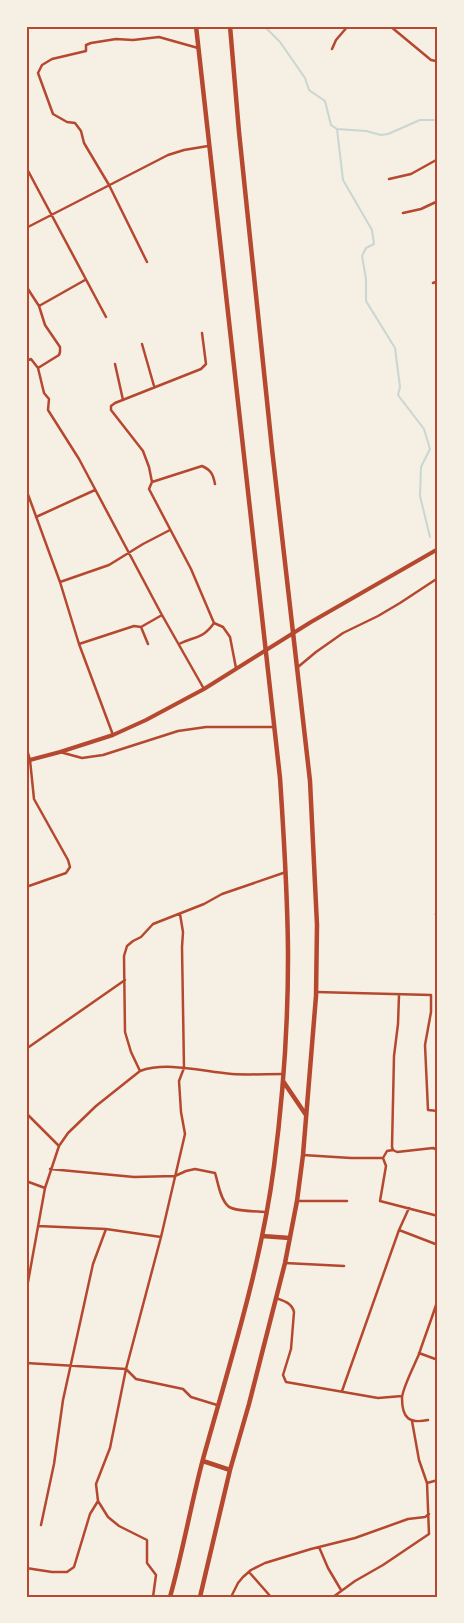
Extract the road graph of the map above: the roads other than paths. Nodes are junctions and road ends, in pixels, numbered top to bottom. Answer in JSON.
{"nodes":[{"id":1,"x":196,"y":26,"type":"edge"},
{"id":2,"x":230,"y":26,"type":"edge"},
{"id":3,"x":348,"y":26,"type":"edge"},
{"id":4,"x":390,"y":26,"type":"edge"},
{"id":5,"x":199,"y":49,"type":"junction"},
{"id":6,"x":332,"y":49,"type":"dead end"},
{"id":7,"x":438,"y":59,"type":"edge"},
{"id":8,"x":210,"y":146,"type":"junction"},
{"id":9,"x":438,"y":160,"type":"edge"},
{"id":10,"x":26,"y":167,"type":"edge"},
{"id":11,"x":389,"y":179,"type":"dead end"},
{"id":12,"x":109,"y":185,"type":"junction"},
{"id":13,"x":438,"y":201,"type":"edge"},
{"id":14,"x":403,"y":213,"type":"dead end"},
{"id":15,"x":53,"y":215,"type":"junction"},
{"id":16,"x":26,"y":228,"type":"edge"},
{"id":17,"x":147,"y":262,"type":"dead end"},
{"id":18,"x":86,"y":280,"type":"junction"},
{"id":19,"x":438,"y":281,"type":"edge"},
{"id":20,"x":433,"y":283,"type":"dead end"},
{"id":21,"x":26,"y":286,"type":"edge"},
{"id":22,"x":27,"y":291,"type":"edge"},
{"id":23,"x":39,"y":306,"type":"junction"},
{"id":24,"x":106,"y":316,"type":"dead end"},
{"id":25,"x":202,"y":333,"type":"dead end"},
{"id":26,"x":142,"y":344,"type":"dead end"},
{"id":27,"x":26,"y":361,"type":"edge"},
{"id":28,"x":115,"y":364,"type":"dead end"},
{"id":29,"x":38,"y":368,"type":"junction"},
{"id":30,"x":154,"y":387,"type":"junction"},
{"id":31,"x":122,"y":400,"type":"junction"},
{"id":32,"x":152,"y":482,"type":"junction"},
{"id":33,"x":215,"y":484,"type":"dead end"},
{"id":34,"x":26,"y":489,"type":"edge"},
{"id":35,"x":95,"y":490,"type":"junction"},
{"id":36,"x":36,"y":517,"type":"junction"},
{"id":37,"x":170,"y":530,"type":"junction"},
{"id":38,"x":438,"y":548,"type":"edge"},
{"id":39,"x":128,"y":554,"type":"junction"},
{"id":40,"x":438,"y":578,"type":"edge"},
{"id":41,"x":60,"y":582,"type":"junction"},
{"id":42,"x":164,"y":618,"type":"junction"},
{"id":43,"x":214,"y":624,"type":"junction"},
{"id":44,"x":141,"y":627,"type":"junction"},
{"id":45,"x":79,"y":644,"type":"junction"},
{"id":46,"x":148,"y":644,"type":"dead end"},
{"id":47,"x":179,"y":644,"type":"junction"},
{"id":48,"x":236,"y":668,"type":"junction"},
{"id":49,"x":297,"y":668,"type":"junction"},
{"id":50,"x":204,"y":689,"type":"junction"},
{"id":51,"x":273,"y":726,"type":"junction"},
{"id":52,"x":114,"y":735,"type":"junction"},
{"id":53,"x":26,"y":746,"type":"edge"},
{"id":54,"x":60,"y":752,"type":"junction"},
{"id":55,"x":28,"y":760,"type":"edge"},
{"id":56,"x":286,"y":872,"type":"junction"},
{"id":57,"x":26,"y":887,"type":"edge"},
{"id":58,"x":180,"y":914,"type":"junction"},
{"id":59,"x":125,"y":980,"type":"junction"},
{"id":60,"x":316,"y":992,"type":"junction"},
{"id":61,"x":399,"y":994,"type":"junction"},
{"id":62,"x":26,"y":1049,"type":"edge"},
{"id":63,"x":184,"y":1068,"type":"junction"},
{"id":64,"x":140,"y":1072,"type":"junction"},
{"id":65,"x":283,"y":1074,"type":"junction"},
{"id":66,"x":283,"y":1081,"type":"junction"},
{"id":67,"x":438,"y":1111,"type":"edge"},
{"id":68,"x":26,"y":1113,"type":"edge"},
{"id":69,"x":306,"y":1115,"type":"junction"},
{"id":70,"x":59,"y":1146,"type":"junction"},
{"id":71,"x":394,"y":1150,"type":"junction"},
{"id":72,"x":438,"y":1150,"type":"edge"},
{"id":73,"x":303,"y":1155,"type":"junction"},
{"id":74,"x":384,"y":1158,"type":"junction"},
{"id":75,"x":50,"y":1168,"type":"junction"},
{"id":76,"x":175,"y":1176,"type":"junction"},
{"id":77,"x":26,"y":1181,"type":"edge"},
{"id":78,"x":45,"y":1188,"type":"junction"},
{"id":79,"x":297,"y":1201,"type":"junction"},
{"id":80,"x":347,"y":1201,"type":"dead end"},
{"id":81,"x":409,"y":1208,"type":"junction"},
{"id":82,"x":266,"y":1212,"type":"junction"},
{"id":83,"x":438,"y":1216,"type":"edge"},
{"id":84,"x":38,"y":1226,"type":"junction"},
{"id":85,"x":106,"y":1229,"type":"junction"},
{"id":86,"x":399,"y":1230,"type":"junction"},
{"id":87,"x":262,"y":1236,"type":"junction"},
{"id":88,"x":161,"y":1237,"type":"junction"},
{"id":89,"x":290,"y":1238,"type":"junction"},
{"id":90,"x":438,"y":1245,"type":"edge"},
{"id":91,"x":285,"y":1262,"type":"junction"},
{"id":92,"x":344,"y":1266,"type":"dead end"},
{"id":93,"x":26,"y":1293,"type":"edge"},
{"id":94,"x":276,"y":1298,"type":"junction"},
{"id":95,"x":438,"y":1299,"type":"edge"},
{"id":96,"x":419,"y":1354,"type":"junction"},
{"id":97,"x":438,"y":1360,"type":"edge"},
{"id":98,"x":26,"y":1364,"type":"edge"},
{"id":99,"x":71,"y":1366,"type":"junction"},
{"id":100,"x":126,"y":1369,"type":"junction"},
{"id":101,"x":342,"y":1391,"type":"junction"},
{"id":102,"x":402,"y":1396,"type":"junction"},
{"id":103,"x":219,"y":1406,"type":"junction"},
{"id":104,"x":428,"y":1420,"type":"dead end"},
{"id":105,"x":412,"y":1421,"type":"junction"},
{"id":106,"x":203,"y":1461,"type":"junction"},
{"id":107,"x":230,"y":1470,"type":"junction"},
{"id":108,"x":438,"y":1480,"type":"edge"},
{"id":109,"x":427,"y":1483,"type":"junction"},
{"id":110,"x":98,"y":1501,"type":"junction"},
{"id":111,"x":429,"y":1514,"type":"junction"},
{"id":112,"x":41,"y":1525,"type":"dead end"},
{"id":113,"x":319,"y":1547,"type":"junction"},
{"id":114,"x":26,"y":1568,"type":"edge"},
{"id":115,"x":249,"y":1572,"type":"junction"},
{"id":116,"x":342,"y":1590,"type":"junction"},
{"id":117,"x":153,"y":1597,"type":"edge"},
{"id":118,"x":170,"y":1597,"type":"edge"},
{"id":119,"x":200,"y":1597,"type":"edge"},
{"id":120,"x":230,"y":1597,"type":"edge"},
{"id":121,"x":271,"y":1597,"type":"edge"},
{"id":122,"x":333,"y":1597,"type":"edge"}],
"edges":[{"from":1,"to":5,"type":"highway"},
{"from":2,"to":49,"type":"highway"},
{"from":3,"to":6,"type":"street"},
{"from":4,"to":7,"type":"street"},
{"from":5,"to":8,"type":"highway"},
{"from":5,"to":12,"type":"street"},
{"from":8,"to":12,"type":"street"},
{"from":8,"to":51,"type":"highway"},
{"from":9,"to":11,"type":"street"},
{"from":10,"to":15,"type":"street"},
{"from":12,"to":15,"type":"street"},
{"from":12,"to":17,"type":"street"},
{"from":13,"to":14,"type":"street"},
{"from":15,"to":16,"type":"street"},
{"from":15,"to":18,"type":"street"},
{"from":18,"to":23,"type":"street"},
{"from":18,"to":24,"type":"street"},
{"from":19,"to":20,"type":"street"},
{"from":21,"to":22,"type":"street"},
{"from":22,"to":23,"type":"street"},
{"from":23,"to":29,"type":"street"},
{"from":25,"to":30,"type":"street"},
{"from":26,"to":30,"type":"street"},
{"from":27,"to":29,"type":"street"},
{"from":28,"to":31,"type":"street"},
{"from":29,"to":35,"type":"street"},
{"from":30,"to":31,"type":"street"},
{"from":31,"to":32,"type":"street"},
{"from":32,"to":33,"type":"street"},
{"from":32,"to":37,"type":"street"},
{"from":34,"to":36,"type":"street"},
{"from":35,"to":36,"type":"street"},
{"from":35,"to":39,"type":"street"},
{"from":36,"to":41,"type":"street"},
{"from":37,"to":39,"type":"street"},
{"from":37,"to":43,"type":"street"},
{"from":38,"to":48,"type":"main road"},
{"from":39,"to":41,"type":"street"},
{"from":39,"to":42,"type":"street"},
{"from":40,"to":49,"type":"street"},
{"from":41,"to":45,"type":"street"},
{"from":42,"to":44,"type":"street"},
{"from":42,"to":47,"type":"street"},
{"from":43,"to":47,"type":"street"},
{"from":43,"to":48,"type":"street"},
{"from":44,"to":45,"type":"street"},
{"from":44,"to":46,"type":"street"},
{"from":45,"to":52,"type":"street"},
{"from":47,"to":50,"type":"street"},
{"from":48,"to":50,"type":"main road"},
{"from":49,"to":60,"type":"highway"},
{"from":50,"to":52,"type":"main road"},
{"from":51,"to":54,"type":"street"},
{"from":51,"to":56,"type":"highway"},
{"from":52,"to":54,"type":"main road"},
{"from":53,"to":55,"type":"street"},
{"from":54,"to":55,"type":"main road"},
{"from":55,"to":57,"type":"street"},
{"from":56,"to":58,"type":"street"},
{"from":56,"to":65,"type":"highway"},
{"from":58,"to":59,"type":"street"},
{"from":58,"to":63,"type":"street"},
{"from":59,"to":62,"type":"street"},
{"from":59,"to":64,"type":"street"},
{"from":60,"to":61,"type":"street"},
{"from":60,"to":69,"type":"highway"},
{"from":61,"to":67,"type":"street"},
{"from":61,"to":71,"type":"street"},
{"from":63,"to":64,"type":"street"},
{"from":63,"to":65,"type":"street"},
{"from":63,"to":76,"type":"street"},
{"from":64,"to":70,"type":"street"},
{"from":65,"to":66,"type":"highway"},
{"from":66,"to":69,"type":"highway"},
{"from":66,"to":82,"type":"highway"},
{"from":68,"to":70,"type":"street"},
{"from":69,"to":73,"type":"highway"},
{"from":70,"to":75,"type":"street"},
{"from":71,"to":72,"type":"street"},
{"from":71,"to":74,"type":"street"},
{"from":73,"to":74,"type":"street"},
{"from":73,"to":79,"type":"highway"},
{"from":74,"to":81,"type":"street"},
{"from":75,"to":76,"type":"street"},
{"from":75,"to":78,"type":"street"},
{"from":76,"to":82,"type":"street"},
{"from":76,"to":88,"type":"street"},
{"from":77,"to":78,"type":"street"},
{"from":78,"to":84,"type":"street"},
{"from":79,"to":80,"type":"street"},
{"from":79,"to":89,"type":"highway"},
{"from":81,"to":83,"type":"street"},
{"from":81,"to":86,"type":"street"},
{"from":82,"to":87,"type":"highway"},
{"from":84,"to":85,"type":"street"},
{"from":84,"to":93,"type":"street"},
{"from":85,"to":88,"type":"street"},
{"from":85,"to":99,"type":"street"},
{"from":86,"to":90,"type":"street"},
{"from":86,"to":101,"type":"street"},
{"from":87,"to":89,"type":"highway"},
{"from":87,"to":103,"type":"highway"},
{"from":88,"to":100,"type":"street"},
{"from":89,"to":91,"type":"highway"},
{"from":91,"to":92,"type":"street"},
{"from":91,"to":94,"type":"highway"},
{"from":94,"to":101,"type":"street"},
{"from":94,"to":107,"type":"highway"},
{"from":95,"to":96,"type":"street"},
{"from":96,"to":97,"type":"street"},
{"from":96,"to":102,"type":"street"},
{"from":98,"to":99,"type":"street"},
{"from":99,"to":100,"type":"street"},
{"from":99,"to":112,"type":"street"},
{"from":100,"to":103,"type":"street"},
{"from":100,"to":110,"type":"street"},
{"from":101,"to":102,"type":"street"},
{"from":102,"to":105,"type":"street"},
{"from":103,"to":106,"type":"highway"},
{"from":104,"to":105,"type":"street"},
{"from":105,"to":109,"type":"street"},
{"from":106,"to":107,"type":"highway"},
{"from":106,"to":118,"type":"highway"},
{"from":107,"to":119,"type":"highway"},
{"from":108,"to":109,"type":"street"},
{"from":109,"to":111,"type":"street"},
{"from":110,"to":114,"type":"street"},
{"from":110,"to":117,"type":"street"},
{"from":111,"to":113,"type":"street"},
{"from":111,"to":116,"type":"street"},
{"from":113,"to":115,"type":"street"},
{"from":113,"to":116,"type":"street"},
{"from":115,"to":120,"type":"street"},
{"from":115,"to":121,"type":"street"},
{"from":116,"to":122,"type":"street"}]}
